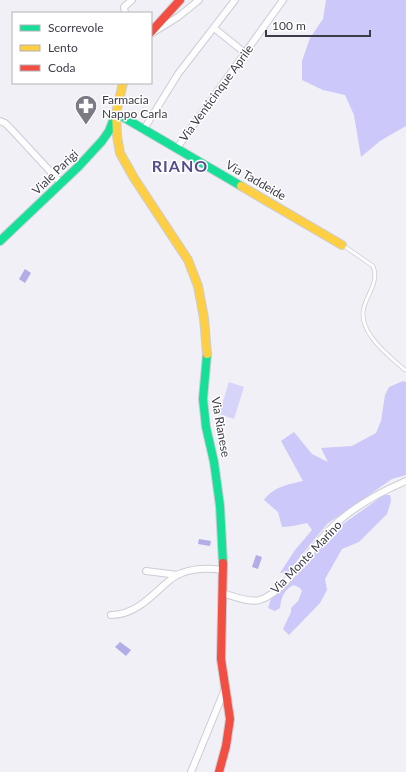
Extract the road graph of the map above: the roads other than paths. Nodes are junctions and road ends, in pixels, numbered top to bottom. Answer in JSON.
{"nodes":[{"id":1,"x":132,"y":0,"type":"edge"},
{"id":2,"x":180,"y":0,"type":"edge"},
{"id":3,"x":199,"y":0,"type":"edge"},
{"id":4,"x":235,"y":0,"type":"edge"},
{"id":5,"x":283,"y":0,"type":"edge"},
{"id":6,"x":125,"y":12,"type":"edge"},
{"id":7,"x":214,"y":28,"type":"junction"},
{"id":8,"x":152,"y":32,"type":"edge"},
{"id":9,"x":152,"y":32,"type":"edge"},
{"id":10,"x":245,"y":53,"type":"junction"},
{"id":11,"x":123,"y":84,"type":"edge"},
{"id":12,"x":116,"y":113,"type":"junction"},
{"id":13,"x":0,"y":121,"type":"edge"},
{"id":14,"x":144,"y":129,"type":"junction"},
{"id":15,"x":177,"y":148,"type":"junction"},
{"id":16,"x":61,"y":183,"type":"junction"},
{"id":17,"x":0,"y":242,"type":"edge"},
{"id":18,"x":342,"y":245,"type":"joint"},
{"id":19,"x":405,"y":370,"type":"dead end"},
{"id":20,"x":406,"y":482,"type":"edge"},
{"id":21,"x":222,"y":570,"type":"junction"},
{"id":22,"x":146,"y":571,"type":"dead end"},
{"id":23,"x":178,"y":575,"type":"junction"},
{"id":24,"x":222,"y":593,"type":"junction"},
{"id":25,"x":111,"y":615,"type":"dead end"},
{"id":26,"x":225,"y":689,"type":"junction"},
{"id":27,"x":191,"y":772,"type":"edge"},
{"id":28,"x":219,"y":772,"type":"edge"}],
"edges":[{"from":1,"to":6,"type":"street"},
{"from":2,"to":8,"type":"main road"},
{"from":3,"to":9,"type":"street"},
{"from":4,"to":7,"type":"street"},
{"from":5,"to":10,"type":"street","name":"Via Venticinque Aprile"},
{"from":7,"to":10,"type":"street"},
{"from":7,"to":14,"type":"street"},
{"from":10,"to":15,"type":"street","name":"Via Venticinque Aprile"},
{"from":11,"to":12,"type":"main road","name":"Via Rianese"},
{"from":12,"to":14,"type":"main road","name":"Via Taddeide"},
{"from":12,"to":16,"type":"main road","name":"Viale Parigi"},
{"from":12,"to":21,"type":"main road","name":"Via Rianese"},
{"from":13,"to":16,"type":"street"},
{"from":14,"to":15,"type":"main road","name":"Via Taddeide"},
{"from":15,"to":18,"type":"main road","name":"Via Taddeide"},
{"from":16,"to":17,"type":"main road","name":"Viale Parigi"},
{"from":18,"to":19,"type":"lane"},
{"from":20,"to":24,"type":"street","name":"Via Monte Marino"},
{"from":21,"to":23,"type":"street"},
{"from":21,"to":24,"type":"main road","name":"Via Rianese"},
{"from":22,"to":23,"type":"street"},
{"from":23,"to":25,"type":"street"},
{"from":24,"to":26,"type":"main road","name":"Via Rianese"},
{"from":26,"to":27,"type":"street"},
{"from":26,"to":28,"type":"main road","name":"Via Rianese"}]}
